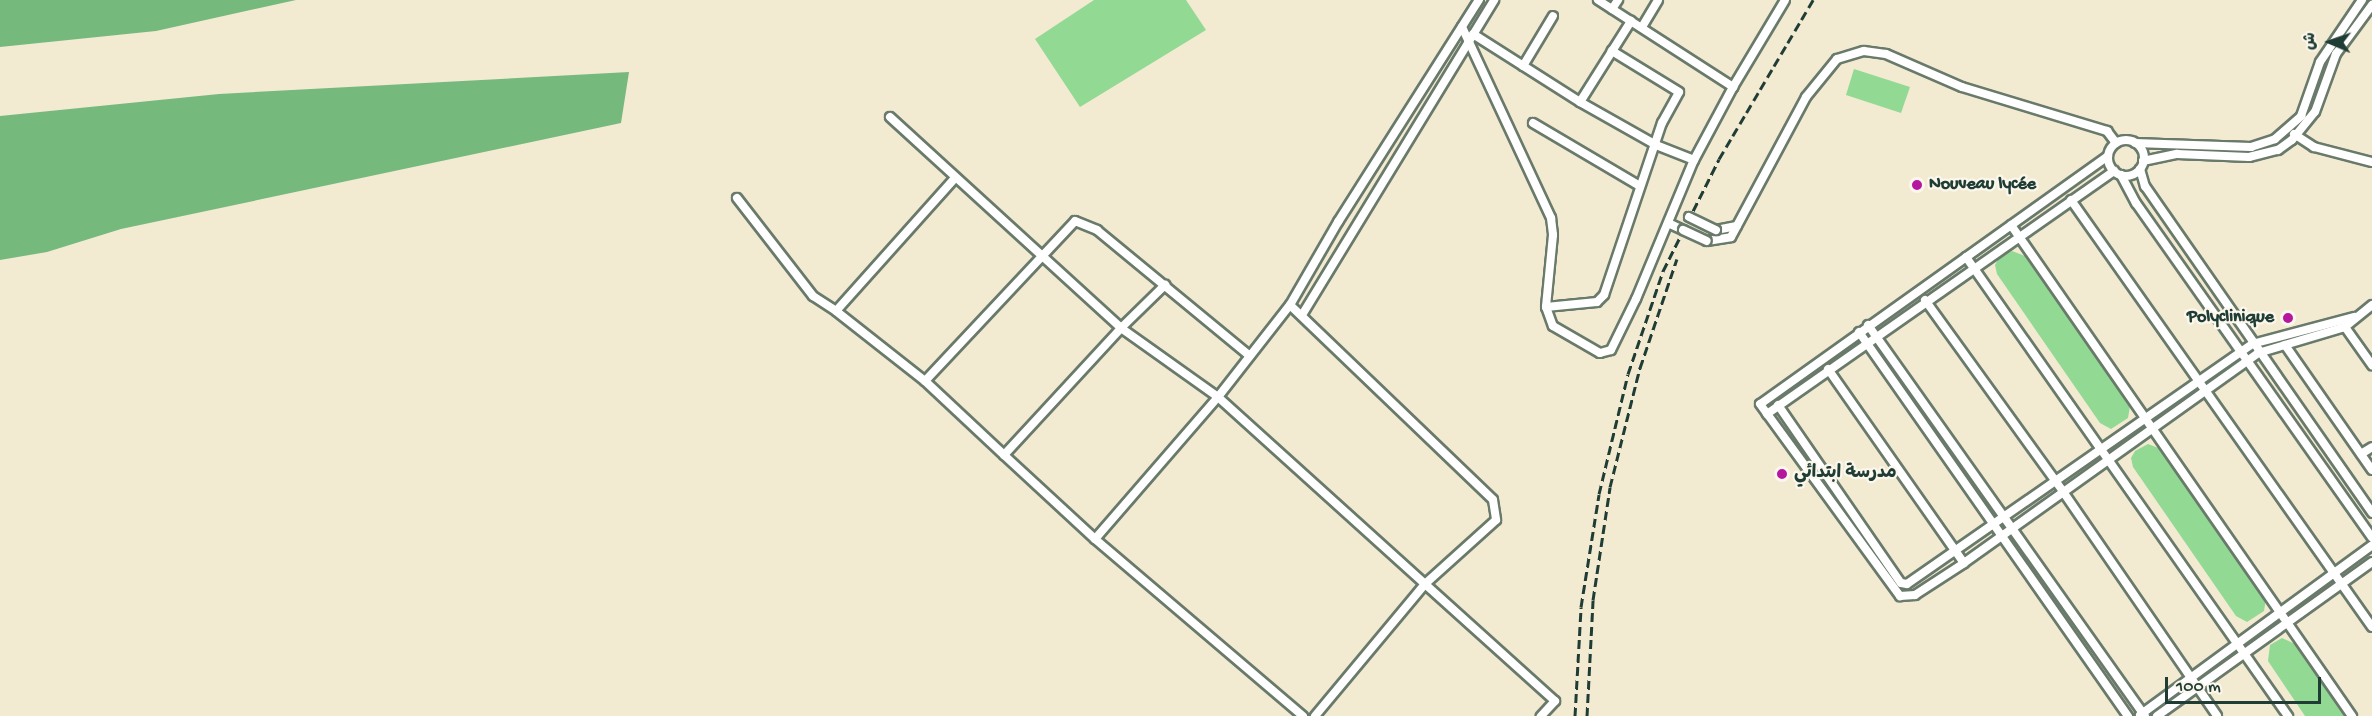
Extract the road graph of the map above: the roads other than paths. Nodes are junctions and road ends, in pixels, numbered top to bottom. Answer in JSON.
{"nodes":[{"id":1,"x":1479,"y":0,"type":"edge"},
{"id":2,"x":1494,"y":0,"type":"edge"},
{"id":3,"x":1598,"y":0,"type":"edge"},
{"id":4,"x":1618,"y":0,"type":"edge"},
{"id":5,"x":1658,"y":0,"type":"edge"},
{"id":6,"x":1785,"y":0,"type":"edge"},
{"id":7,"x":2362,"y":0,"type":"edge"},
{"id":8,"x":2372,"y":5,"type":"edge"},
{"id":9,"x":1612,"y":9,"type":"junction"},
{"id":10,"x":1553,"y":16,"type":"dead end"},
{"id":11,"x":1631,"y":21,"type":"junction"},
{"id":12,"x":1462,"y":27,"type":"junction"},
{"id":13,"x":1642,"y":27,"type":"junction"},
{"id":14,"x":1471,"y":38,"type":"junction"},
{"id":15,"x":1612,"y":51,"type":"junction"},
{"id":16,"x":1523,"y":66,"type":"junction"},
{"id":17,"x":1733,"y":87,"type":"junction"},
{"id":18,"x":1581,"y":102,"type":"junction"},
{"id":19,"x":890,"y":117,"type":"dead end"},
{"id":20,"x":1533,"y":123,"type":"dead end"},
{"id":21,"x":2290,"y":129,"type":"junction"},
{"id":22,"x":2297,"y":136,"type":"junction"},
{"id":23,"x":2135,"y":142,"type":"junction"},
{"id":24,"x":2116,"y":143,"type":"junction"},
{"id":25,"x":1656,"y":145,"type":"junction"},
{"id":26,"x":2108,"y":156,"type":"junction"},
{"id":27,"x":1694,"y":160,"type":"junction"},
{"id":28,"x":2372,"y":162,"type":"edge"},
{"id":29,"x":2141,"y":165,"type":"junction"},
{"id":30,"x":2118,"y":173,"type":"junction"},
{"id":31,"x":956,"y":178,"type":"junction"},
{"id":32,"x":1640,"y":186,"type":"junction"},
{"id":33,"x":737,"y":198,"type":"dead end"},
{"id":34,"x":2071,"y":200,"type":"junction"},
{"id":35,"x":1673,"y":210,"type":"junction"},
{"id":36,"x":1668,"y":223,"type":"junction"},
{"id":37,"x":2011,"y":225,"type":"junction"},
{"id":38,"x":1737,"y":226,"type":"junction"},
{"id":39,"x":2018,"y":235,"type":"junction"},
{"id":40,"x":1039,"y":256,"type":"junction"},
{"id":41,"x":1966,"y":257,"type":"junction"},
{"id":42,"x":1974,"y":266,"type":"junction"},
{"id":43,"x":1165,"y":285,"type":"junction"},
{"id":44,"x":1925,"y":300,"type":"junction"},
{"id":45,"x":1290,"y":305,"type":"junction"},
{"id":46,"x":2372,"y":305,"type":"edge"},
{"id":47,"x":1546,"y":307,"type":"junction"},
{"id":48,"x":836,"y":311,"type":"junction"},
{"id":49,"x":1302,"y":315,"type":"junction"},
{"id":50,"x":2358,"y":316,"type":"junction"},
{"id":51,"x":1868,"y":325,"type":"junction"},
{"id":52,"x":2345,"y":327,"type":"junction"},
{"id":53,"x":1121,"y":328,"type":"junction"},
{"id":54,"x":1859,"y":332,"type":"junction"},
{"id":55,"x":1875,"y":335,"type":"junction"},
{"id":56,"x":1866,"y":343,"type":"junction"},
{"id":57,"x":2252,"y":344,"type":"junction"},
{"id":58,"x":2284,"y":345,"type":"junction"},
{"id":59,"x":2240,"y":352,"type":"junction"},
{"id":60,"x":2258,"y":353,"type":"junction"},
{"id":61,"x":1250,"y":356,"type":"junction"},
{"id":62,"x":2247,"y":361,"type":"junction"},
{"id":63,"x":2372,"y":365,"type":"edge"},
{"id":64,"x":1828,"y":369,"type":"junction"},
{"id":65,"x":925,"y":381,"type":"junction"},
{"id":66,"x":2199,"y":381,"type":"junction"},
{"id":67,"x":2206,"y":391,"type":"junction"},
{"id":68,"x":1218,"y":397,"type":"junction"},
{"id":69,"x":1778,"y":405,"type":"junction"},
{"id":70,"x":1767,"y":414,"type":"junction"},
{"id":71,"x":2146,"y":418,"type":"junction"},
{"id":72,"x":2154,"y":428,"type":"junction"},
{"id":73,"x":2372,"y":447,"type":"edge"},
{"id":74,"x":2123,"y":450,"type":"junction"},
{"id":75,"x":2100,"y":451,"type":"junction"},
{"id":76,"x":2361,"y":454,"type":"junction"},
{"id":77,"x":1004,"y":455,"type":"junction"},
{"id":78,"x":2108,"y":461,"type":"junction"},
{"id":79,"x":2372,"y":470,"type":"edge"},
{"id":80,"x":2055,"y":482,"type":"junction"},
{"id":81,"x":2064,"y":493,"type":"junction"},
{"id":82,"x":2372,"y":513,"type":"edge"},
{"id":83,"x":2004,"y":519,"type":"junction"},
{"id":84,"x":1995,"y":524,"type":"junction"},
{"id":85,"x":2012,"y":530,"type":"junction"},
{"id":86,"x":2003,"y":536,"type":"junction"},
{"id":87,"x":2372,"y":537,"type":"edge"},
{"id":88,"x":1095,"y":538,"type":"junction"},
{"id":89,"x":2372,"y":545,"type":"edge"},
{"id":90,"x":1956,"y":552,"type":"junction"},
{"id":91,"x":2372,"y":562,"type":"edge"},
{"id":92,"x":1964,"y":563,"type":"junction"},
{"id":93,"x":2334,"y":573,"type":"junction"},
{"id":94,"x":1425,"y":584,"type":"junction"},
{"id":95,"x":2342,"y":584,"type":"junction"},
{"id":96,"x":2281,"y":612,"type":"junction"},
{"id":97,"x":2288,"y":622,"type":"junction"},
{"id":98,"x":2372,"y":627,"type":"edge"},
{"id":99,"x":2238,"y":643,"type":"junction"},
{"id":100,"x":2244,"y":653,"type":"junction"},
{"id":101,"x":2191,"y":677,"type":"junction"},
{"id":102,"x":2197,"y":687,"type":"junction"},
{"id":103,"x":2142,"y":715,"type":"edge"},
{"id":104,"x":1303,"y":716,"type":"edge"},
{"id":105,"x":1315,"y":716,"type":"edge"},
{"id":106,"x":1541,"y":716,"type":"edge"},
{"id":107,"x":2128,"y":716,"type":"edge"},
{"id":108,"x":2157,"y":716,"type":"edge"},
{"id":109,"x":2217,"y":716,"type":"edge"},
{"id":110,"x":2288,"y":716,"type":"edge"},
{"id":111,"x":2352,"y":716,"type":"edge"}],
"edges":[{"from":1,"to":12,"type":"street"},
{"from":2,"to":14,"type":"street"},
{"from":3,"to":9,"type":"street"},
{"from":4,"to":9,"type":"street"},
{"from":5,"to":13,"type":"street"},
{"from":6,"to":17,"type":"street"},
{"from":7,"to":21,"type":"street"},
{"from":8,"to":22,"type":"street"},
{"from":9,"to":11,"type":"street"},
{"from":10,"to":16,"type":"street"},
{"from":11,"to":13,"type":"street"},
{"from":11,"to":15,"type":"street"},
{"from":12,"to":14,"type":"street"},
{"from":12,"to":45,"type":"street"},
{"from":13,"to":17,"type":"street"},
{"from":14,"to":16,"type":"street"},
{"from":14,"to":47,"type":"street"},
{"from":14,"to":49,"type":"street"},
{"from":15,"to":18,"type":"street"},
{"from":15,"to":25,"type":"street"},
{"from":16,"to":18,"type":"street"},
{"from":17,"to":27,"type":"street"},
{"from":18,"to":25,"type":"street"},
{"from":19,"to":31,"type":"street"},
{"from":20,"to":32,"type":"street"},
{"from":21,"to":22,"type":"street"},
{"from":21,"to":23,"type":"street"},
{"from":22,"to":28,"type":"street"},
{"from":22,"to":29,"type":"street"},
{"from":23,"to":24,"type":"street"},
{"from":23,"to":29,"type":"street"},
{"from":24,"to":26,"type":"street"},
{"from":24,"to":38,"type":"street"},
{"from":25,"to":27,"type":"street"},
{"from":25,"to":32,"type":"street"},
{"from":26,"to":30,"type":"street"},
{"from":26,"to":37,"type":"street"},
{"from":27,"to":35,"type":"street"},
{"from":29,"to":30,"type":"street"},
{"from":29,"to":57,"type":"street"},
{"from":30,"to":34,"type":"street"},
{"from":30,"to":59,"type":"street"},
{"from":31,"to":40,"type":"street"},
{"from":31,"to":48,"type":"street"},
{"from":32,"to":47,"type":"street"},
{"from":33,"to":48,"type":"street"},
{"from":34,"to":39,"type":"street"},
{"from":34,"to":66,"type":"street"},
{"from":35,"to":36,"type":"street"},
{"from":35,"to":38,"type":"street","bridge":true},
{"from":36,"to":38,"type":"street","bridge":true},
{"from":36,"to":47,"type":"street"},
{"from":37,"to":39,"type":"street"},
{"from":37,"to":41,"type":"street"},
{"from":39,"to":42,"type":"street"},
{"from":39,"to":71,"type":"street"},
{"from":40,"to":43,"type":"street"},
{"from":40,"to":53,"type":"street"},
{"from":40,"to":65,"type":"street"},
{"from":41,"to":42,"type":"street"},
{"from":41,"to":51,"type":"street"},
{"from":42,"to":44,"type":"street"},
{"from":42,"to":75,"type":"street"},
{"from":43,"to":53,"type":"street"},
{"from":43,"to":61,"type":"street"},
{"from":44,"to":55,"type":"street"},
{"from":44,"to":80,"type":"street"},
{"from":45,"to":49,"type":"street"},
{"from":45,"to":61,"type":"street"},
{"from":46,"to":50,"type":"street"},
{"from":48,"to":65,"type":"street"},
{"from":49,"to":94,"type":"street"},
{"from":50,"to":52,"type":"street"},
{"from":50,"to":57,"type":"street"},
{"from":51,"to":54,"type":"street"},
{"from":51,"to":55,"type":"street"},
{"from":52,"to":58,"type":"street"},
{"from":52,"to":63,"type":"street"},
{"from":53,"to":68,"type":"street"},
{"from":53,"to":77,"type":"street"},
{"from":54,"to":56,"type":"street"},
{"from":54,"to":70,"type":"street"},
{"from":55,"to":56,"type":"street"},
{"from":55,"to":83,"type":"street"},
{"from":56,"to":64,"type":"street"},
{"from":56,"to":84,"type":"street"},
{"from":57,"to":59,"type":"street"},
{"from":57,"to":60,"type":"street"},
{"from":58,"to":60,"type":"street"},
{"from":58,"to":76,"type":"street"},
{"from":59,"to":62,"type":"street"},
{"from":59,"to":66,"type":"street"},
{"from":60,"to":62,"type":"street"},
{"from":60,"to":82,"type":"street"},
{"from":61,"to":68,"type":"street"},
{"from":62,"to":67,"type":"street"},
{"from":62,"to":87,"type":"street"},
{"from":64,"to":69,"type":"street"},
{"from":64,"to":90,"type":"street"},
{"from":65,"to":77,"type":"street"},
{"from":66,"to":67,"type":"street"},
{"from":66,"to":71,"type":"street"},
{"from":67,"to":72,"type":"street"},
{"from":67,"to":93,"type":"street"},
{"from":68,"to":88,"type":"street"},
{"from":68,"to":94,"type":"street"},
{"from":69,"to":70,"type":"street"},
{"from":69,"to":90,"type":"street"},
{"from":70,"to":92,"type":"street"},
{"from":71,"to":72,"type":"street"},
{"from":71,"to":75,"type":"street"},
{"from":72,"to":74,"type":"street"},
{"from":72,"to":96,"type":"street"},
{"from":73,"to":76,"type":"street"},
{"from":74,"to":75,"type":"street"},
{"from":74,"to":78,"type":"street"},
{"from":75,"to":78,"type":"street"},
{"from":75,"to":80,"type":"street"},
{"from":76,"to":79,"type":"street"},
{"from":77,"to":88,"type":"street"},
{"from":78,"to":81,"type":"street"},
{"from":78,"to":99,"type":"street"},
{"from":80,"to":81,"type":"street"},
{"from":80,"to":83,"type":"street"},
{"from":81,"to":85,"type":"street"},
{"from":81,"to":101,"type":"street"},
{"from":83,"to":84,"type":"street"},
{"from":83,"to":85,"type":"street"},
{"from":84,"to":86,"type":"street"},
{"from":84,"to":90,"type":"street"},
{"from":85,"to":86,"type":"street"},
{"from":85,"to":103,"type":"street"},
{"from":86,"to":92,"type":"street"},
{"from":86,"to":107,"type":"street"},
{"from":88,"to":104,"type":"street"},
{"from":89,"to":93,"type":"street"},
{"from":90,"to":92,"type":"street"},
{"from":91,"to":95,"type":"street"},
{"from":93,"to":95,"type":"street"},
{"from":93,"to":96,"type":"street"},
{"from":94,"to":105,"type":"street"},
{"from":94,"to":106,"type":"street"},
{"from":95,"to":97,"type":"street"},
{"from":95,"to":98,"type":"street"},
{"from":96,"to":97,"type":"street"},
{"from":96,"to":99,"type":"street"},
{"from":97,"to":100,"type":"street"},
{"from":97,"to":111,"type":"street"},
{"from":99,"to":100,"type":"street"},
{"from":99,"to":101,"type":"street"},
{"from":100,"to":102,"type":"street"},
{"from":100,"to":110,"type":"street"},
{"from":101,"to":102,"type":"street"},
{"from":101,"to":103,"type":"street"},
{"from":102,"to":108,"type":"street"},
{"from":102,"to":109,"type":"street"}]}
